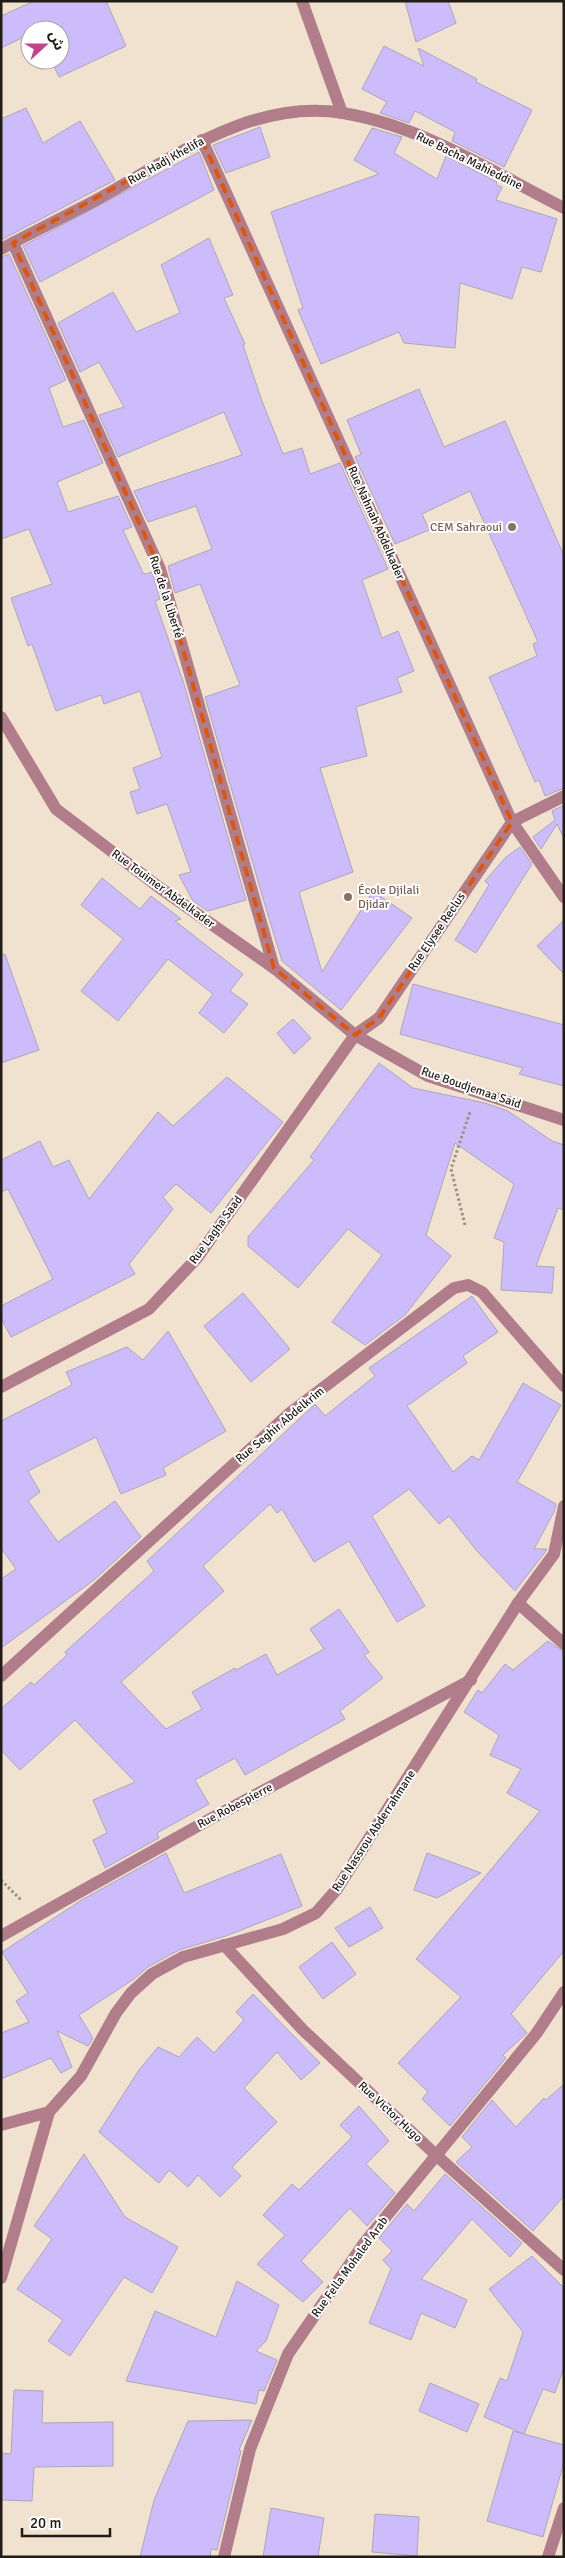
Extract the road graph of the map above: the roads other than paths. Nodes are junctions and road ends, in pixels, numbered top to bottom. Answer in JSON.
{"nodes":[{"id":1,"x":302,"y":1,"type":"edge"},
{"id":2,"x":342,"y":113,"type":"junction"},
{"id":3,"x":202,"y":140,"type":"junction"},
{"id":4,"x":564,"y":208,"type":"edge"},
{"id":5,"x":13,"y":243,"type":"junction"},
{"id":6,"x":1,"y":250,"type":"edge"},
{"id":7,"x":1,"y":717,"type":"edge"},
{"id":8,"x":564,"y":796,"type":"edge"},
{"id":9,"x":512,"y":822,"type":"junction"},
{"id":10,"x":564,"y":897,"type":"edge"},
{"id":11,"x":274,"y":968,"type":"junction"},
{"id":12,"x":356,"y":1035,"type":"junction"},
{"id":13,"x":564,"y":1120,"type":"edge"},
{"id":14,"x":564,"y":1386,"type":"edge"},
{"id":15,"x":1,"y":1388,"type":"edge"},
{"id":16,"x":564,"y":1506,"type":"edge"},
{"id":17,"x":518,"y":1603,"type":"junction"},
{"id":18,"x":564,"y":1644,"type":"edge"},
{"id":19,"x":1,"y":1676,"type":"edge"},
{"id":20,"x":472,"y":1680,"type":"junction"},
{"id":21,"x":1,"y":1936,"type":"edge"},
{"id":22,"x":224,"y":1945,"type":"junction"},
{"id":23,"x":564,"y":1992,"type":"edge"},
{"id":24,"x":49,"y":2112,"type":"junction"},
{"id":25,"x":1,"y":2125,"type":"edge"},
{"id":26,"x":437,"y":2156,"type":"junction"},
{"id":27,"x":564,"y":2270,"type":"edge"},
{"id":28,"x":1,"y":2278,"type":"edge"},
{"id":29,"x":564,"y":2508,"type":"edge"},
{"id":30,"x":224,"y":2557,"type":"edge"},
{"id":31,"x":548,"y":2557,"type":"edge"}],
"edges":[{"from":1,"to":2,"type":"street"},
{"from":2,"to":3,"type":"street","name":"Rue Hadj Khelifa"},
{"from":2,"to":4,"type":"street","name":"Rue Bacha Mahieddine"},
{"from":3,"to":5,"type":"street","name":"Rue Hadj Khelifa"},
{"from":3,"to":9,"type":"street","name":"Rue Nahnah Abdelkader"},
{"from":5,"to":6,"type":"street","name":"Rue Hadj Khelifa"},
{"from":5,"to":11,"type":"street","name":"Rue de la Liberté"},
{"from":7,"to":11,"type":"street","name":"Rue Touimer Abdelkader"},
{"from":8,"to":9,"type":"street"},
{"from":9,"to":10,"type":"street","name":"Rue Nahnah Abdelkader"},
{"from":9,"to":12,"type":"street","name":"Rue Elysee Reclus"},
{"from":11,"to":12,"type":"street","name":"Rue Touimer Abdelkader"},
{"from":12,"to":13,"type":"street","name":"Rue Boudjemaa Said"},
{"from":12,"to":15,"type":"street","name":"Rue Lagha Saad"},
{"from":14,"to":19,"type":"street","name":"Rue Seghir Abdelkrim"},
{"from":16,"to":17,"type":"street","name":"Rue Nassrou Abderrahmane"},
{"from":17,"to":18,"type":"street"},
{"from":17,"to":20,"type":"street","name":"Rue Nassrou Abderrahmane"},
{"from":20,"to":21,"type":"street","name":"Rue Robespierre"},
{"from":20,"to":22,"type":"street","name":"Rue Nassrou Abderrahmane"},
{"from":22,"to":24,"type":"street","name":"Rue Nassrou Abderrahmane"},
{"from":22,"to":26,"type":"street","name":"Rue Victor Hugo"},
{"from":23,"to":26,"type":"street","name":"Rue Fella Mohaled Arab"},
{"from":24,"to":25,"type":"street"},
{"from":24,"to":28,"type":"street"},
{"from":26,"to":27,"type":"street","name":"Rue Victor Hugo"},
{"from":26,"to":30,"type":"street","name":"Rue Fella Mohaled Arab"},
{"from":29,"to":31,"type":"street"}]}
